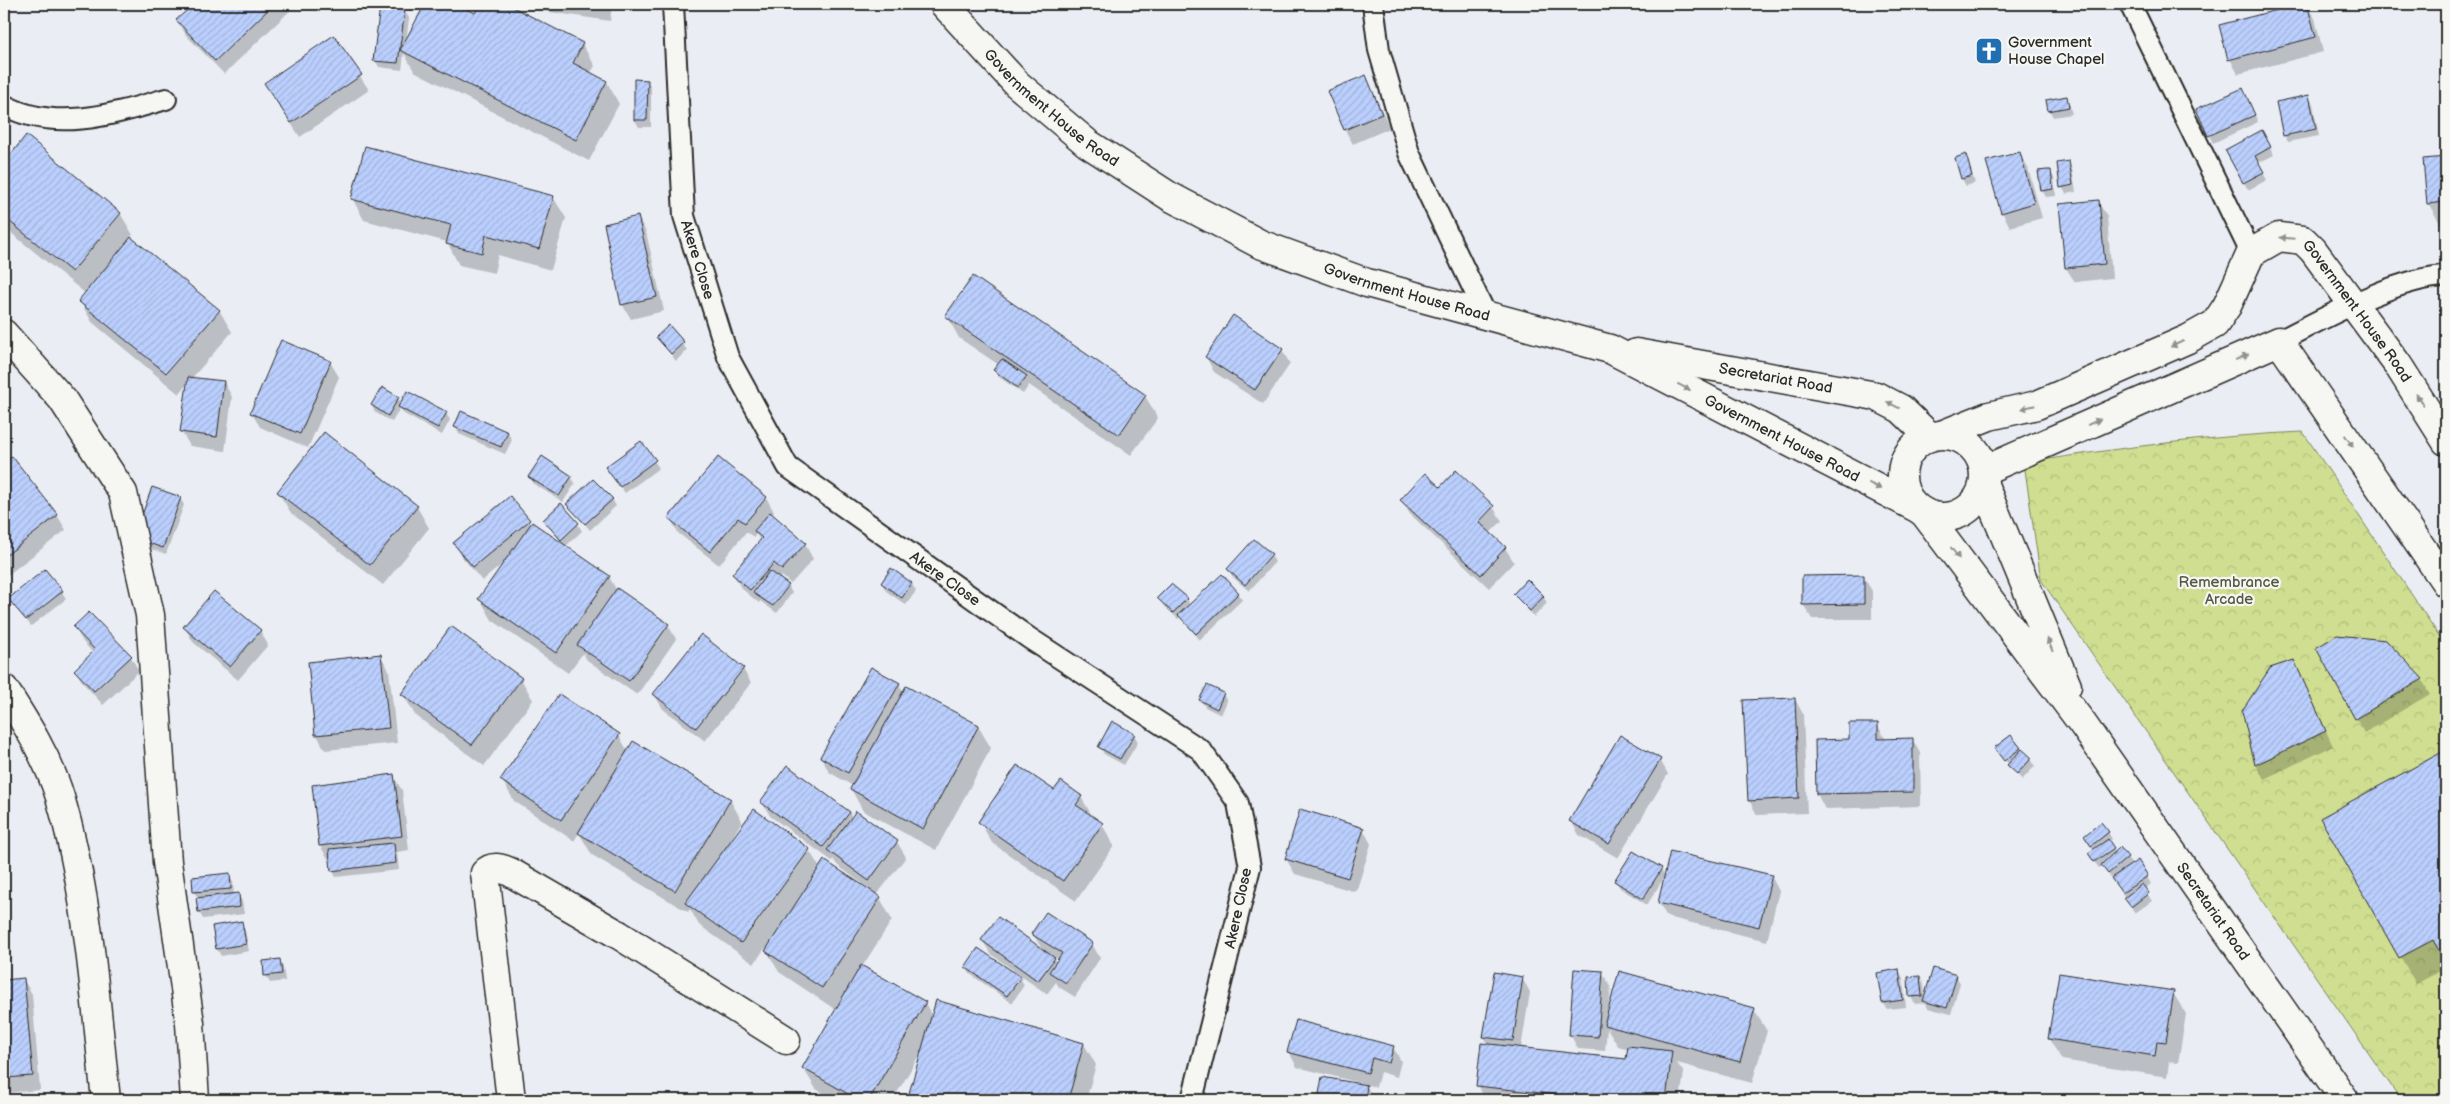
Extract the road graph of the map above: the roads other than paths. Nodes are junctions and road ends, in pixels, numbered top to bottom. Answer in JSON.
{"nodes":[{"id":1,"x":673,"y":4,"type":"edge"},
{"id":2,"x":944,"y":4,"type":"edge"},
{"id":3,"x":1373,"y":4,"type":"edge"},
{"id":4,"x":2130,"y":4,"type":"edge"},
{"id":5,"x":166,"y":99,"type":"dead end"},
{"id":6,"x":4,"y":105,"type":"edge"},
{"id":7,"x":2252,"y":253,"type":"junction"},
{"id":8,"x":2446,"y":276,"type":"edge"},
{"id":9,"x":2352,"y":304,"type":"junction"},
{"id":10,"x":1486,"y":315,"type":"junction"},
{"id":11,"x":4,"y":334,"type":"edge"},
{"id":12,"x":2279,"y":341,"type":"junction"},
{"id":13,"x":1610,"y":349,"type":"junction"},
{"id":14,"x":1937,"y":435,"type":"junction"},
{"id":15,"x":2446,"y":441,"type":"edge"},
{"id":16,"x":1984,"y":478,"type":"junction"},
{"id":17,"x":1920,"y":510,"type":"junction"},
{"id":18,"x":2446,"y":582,"type":"edge"},
{"id":19,"x":4,"y":689,"type":"edge"},
{"id":20,"x":2082,"y":723,"type":"junction"},
{"id":21,"x":786,"y":1040,"type":"dead end"},
{"id":22,"x":106,"y":1100,"type":"edge"},
{"id":23,"x":195,"y":1100,"type":"edge"},
{"id":24,"x":510,"y":1100,"type":"edge"},
{"id":25,"x":1192,"y":1100,"type":"edge"},
{"id":26,"x":2345,"y":1100,"type":"edge"}],
"edges":[{"from":1,"to":25,"type":"lane","name":"Akere Close"},
{"from":2,"to":10,"type":"street","name":"Government House Road"},
{"from":3,"to":10,"type":"lane"},
{"from":4,"to":7,"type":"lane"},
{"from":5,"to":6,"type":"lane"},
{"from":9,"to":7,"type":"street","name":"Government House Road","one_way":true},
{"from":7,"to":14,"type":"street","one_way":true},
{"from":8,"to":9,"type":"lane"},
{"from":9,"to":12,"type":"lane"},
{"from":15,"to":9,"type":"street","name":"Government House Road","one_way":true},
{"from":10,"to":13,"type":"street","name":"Government House Road"},
{"from":11,"to":23,"type":"street"},
{"from":16,"to":12,"type":"street","one_way":true},
{"from":12,"to":18,"type":"street","one_way":true},
{"from":14,"to":13,"type":"street","name":"Secretariat Road","one_way":true},
{"from":13,"to":17,"type":"street","name":"Government House Road","one_way":true},
{"from":14,"to":16,"type":"street"},
{"from":14,"to":17,"type":"street"},
{"from":16,"to":17,"type":"street"},
{"from":20,"to":16,"type":"street","name":"Secretariat Road","one_way":true},
{"from":17,"to":20,"type":"street","name":"Secretariat Road","one_way":true},
{"from":19,"to":22,"type":"street"},
{"from":20,"to":26,"type":"street","name":"Secretariat Road"},
{"from":21,"to":24,"type":"street"}]}
